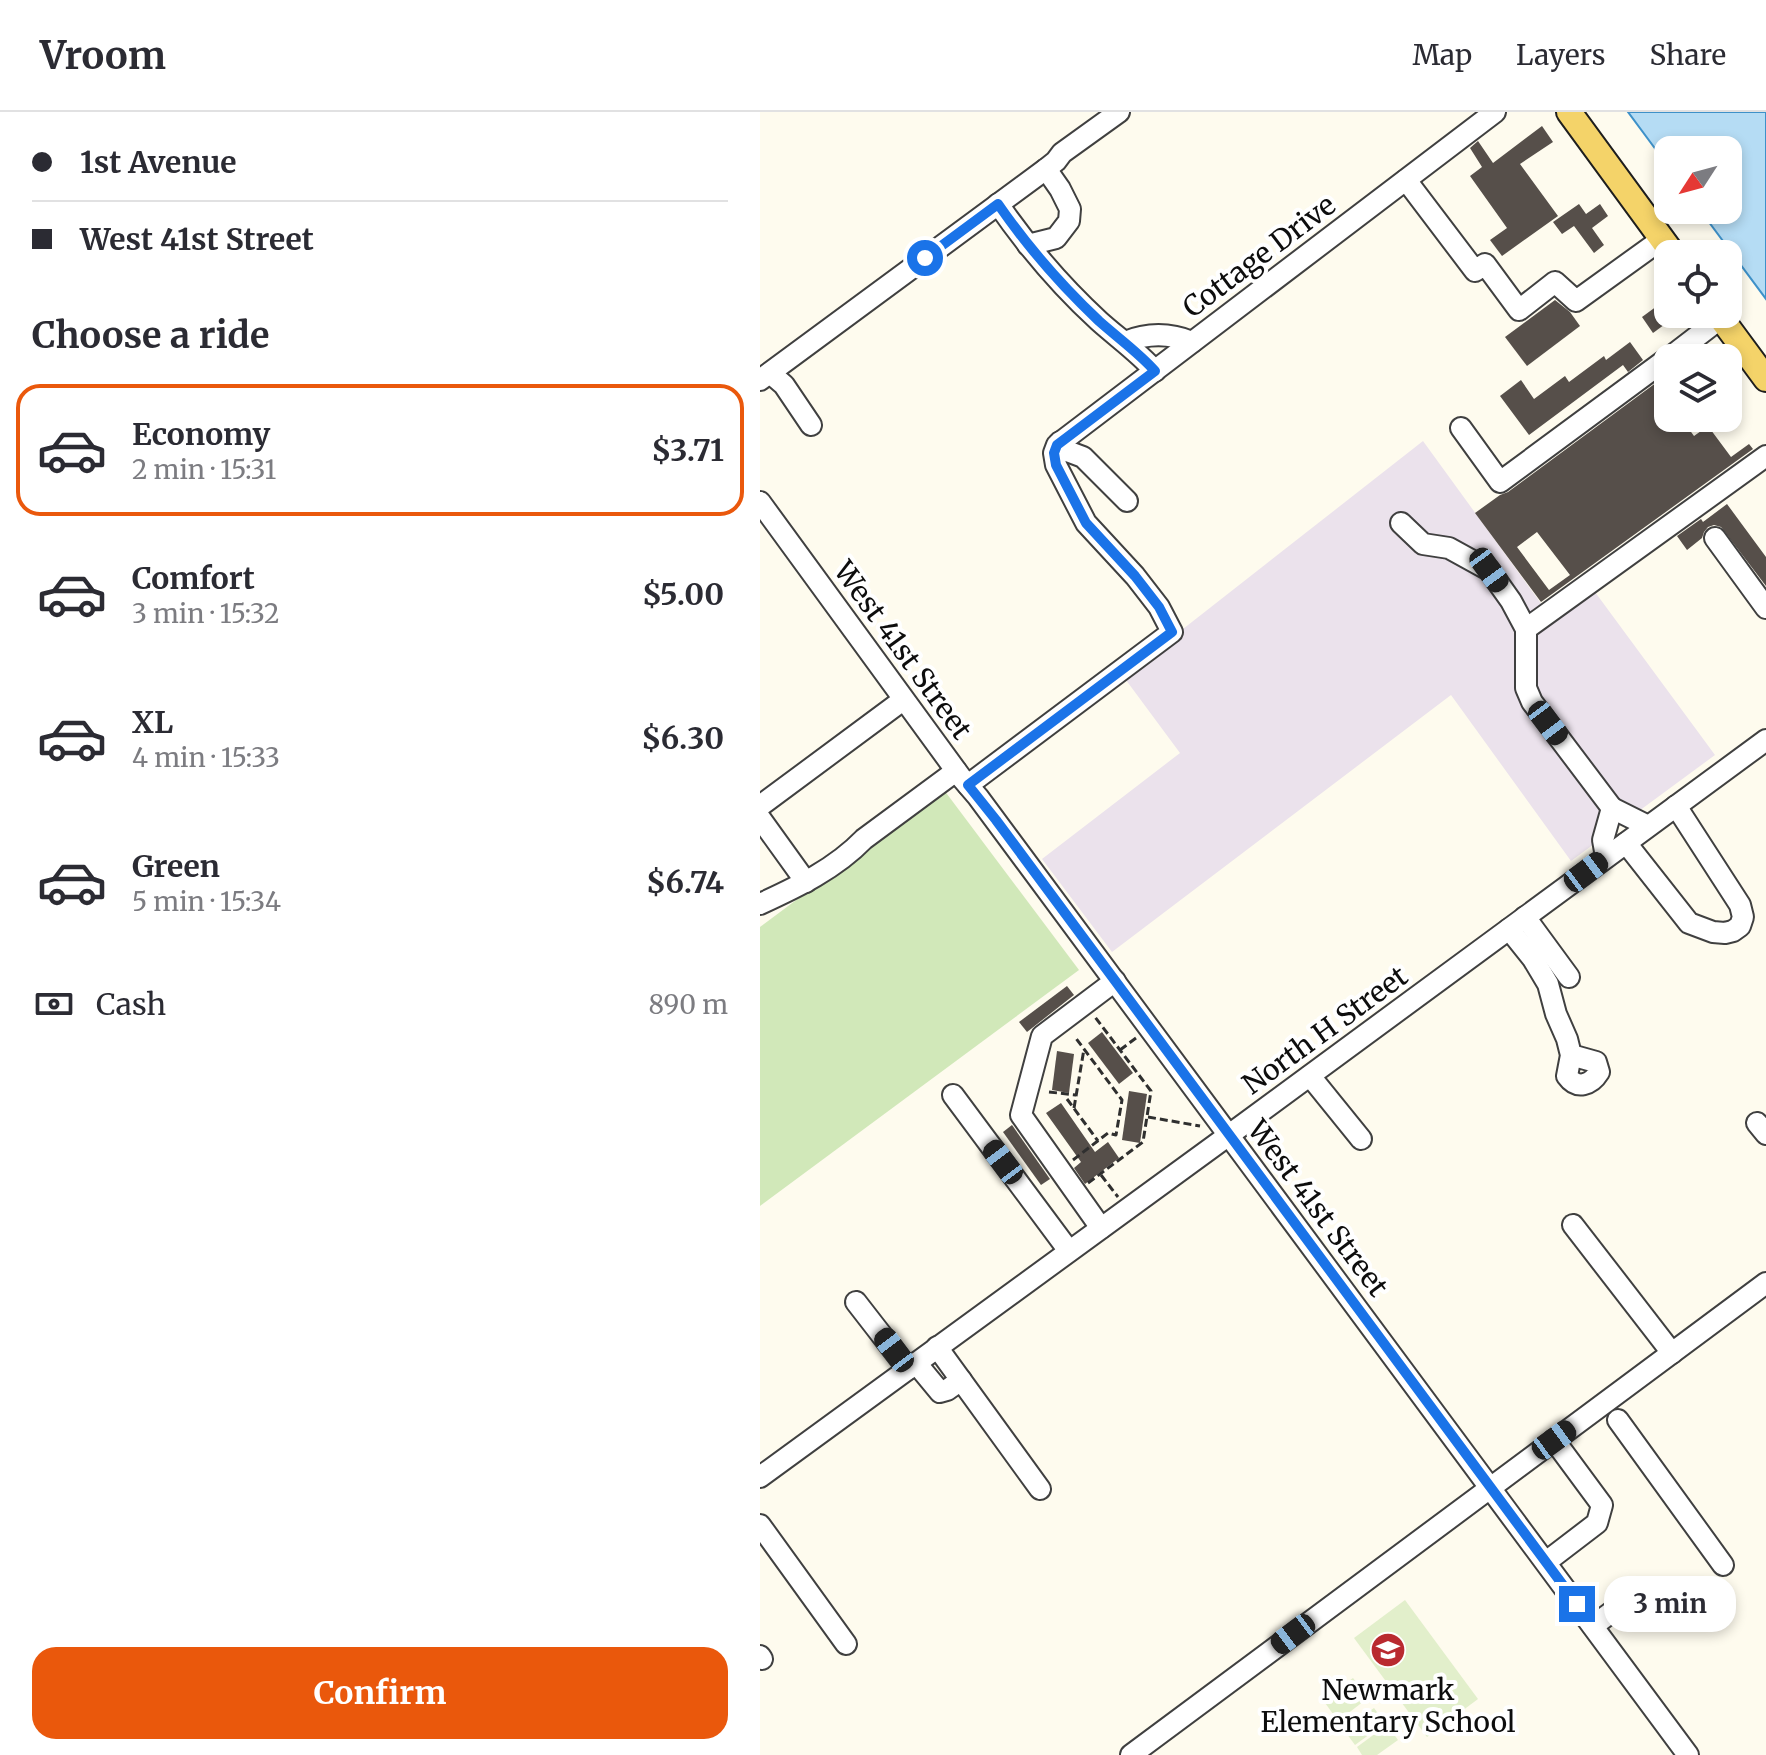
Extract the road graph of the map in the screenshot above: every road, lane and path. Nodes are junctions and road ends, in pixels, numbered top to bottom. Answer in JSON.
{"nodes":[{"id":1,"x":1495,"y":112,"type":"edge"},
{"id":2,"x":1569,"y":112,"type":"edge"},
{"id":3,"x":1107,"y":115,"type":"edge"},
{"id":4,"x":1046,"y":169,"type":"junction"},
{"id":5,"x":1406,"y":180,"type":"junction"},
{"id":6,"x":998,"y":204,"type":"junction"},
{"id":7,"x":1664,"y":240,"type":"edge"},
{"id":8,"x":1028,"y":245,"type":"junction"},
{"id":9,"x":1654,"y":254,"type":"edge"},
{"id":10,"x":1704,"y":328,"type":"edge"},
{"id":11,"x":1728,"y":328,"type":"edge"},
{"id":12,"x":1125,"y":342,"type":"junction"},
{"id":13,"x":1192,"y":342,"type":"junction"},
{"id":14,"x":1685,"y":344,"type":"edge"},
{"id":15,"x":1654,"y":368,"type":"edge"},
{"id":16,"x":1155,"y":371,"type":"junction"},
{"id":17,"x":765,"y":376,"type":"edge"},
{"id":18,"x":1766,"y":379,"type":"edge"},
{"id":19,"x":811,"y":425,"type":"dead end"},
{"id":20,"x":1461,"y":428,"type":"dead end"},
{"id":21,"x":1058,"y":444,"type":"junction"},
{"id":22,"x":1766,"y":456,"type":"edge"},
{"id":23,"x":1127,"y":501,"type":"dead end"},
{"id":24,"x":760,"y":502,"type":"edge"},
{"id":25,"x":1401,"y":523,"type":"dead end"},
{"id":26,"x":1715,"y":538,"type":"dead end"},
{"id":27,"x":1766,"y":608,"type":"edge"},
{"id":28,"x":1526,"y":629,"type":"junction"},
{"id":29,"x":903,"y":700,"type":"junction"},
{"id":30,"x":1766,"y":740,"type":"edge"},
{"id":31,"x":962,"y":778,"type":"junction"},
{"id":32,"x":760,"y":806,"type":"edge"},
{"id":33,"x":1676,"y":806,"type":"junction"},
{"id":34,"x":1612,"y":808,"type":"junction"},
{"id":35,"x":760,"y":818,"type":"edge"},
{"id":36,"x":1648,"y":826,"type":"junction"},
{"id":37,"x":1626,"y":843,"type":"junction"},
{"id":38,"x":1606,"y":857,"type":"junction"},
{"id":39,"x":806,"y":882,"type":"junction"},
{"id":40,"x":760,"y":904,"type":"edge"},
{"id":41,"x":1517,"y":923,"type":"junction"},
{"id":42,"x":1569,"y":977,"type":"dead end"},
{"id":43,"x":1115,"y":981,"type":"junction"},
{"id":44,"x":1085,"y":1004,"type":"junction"},
{"id":45,"x":1140,"y":1035,"type":"dead end"},
{"id":46,"x":1075,"y":1037,"type":"dead end"},
{"id":47,"x":1084,"y":1049,"type":"junction"},
{"id":48,"x":1120,"y":1050,"type":"junction"},
{"id":49,"x":1571,"y":1055,"type":"dead end"},
{"id":50,"x":1310,"y":1076,"type":"junction"},
{"id":51,"x":1049,"y":1092,"type":"dead end"},
{"id":52,"x":953,"y":1095,"type":"dead end"},
{"id":53,"x":1076,"y":1095,"type":"junction"},
{"id":54,"x":1067,"y":1099,"type":"dead end"},
{"id":55,"x":1074,"y":1108,"type":"junction"},
{"id":56,"x":1147,"y":1117,"type":"junction"},
{"id":57,"x":1204,"y":1127,"type":"dead end"},
{"id":58,"x":1229,"y":1135,"type":"junction"},
{"id":59,"x":1361,"y":1139,"type":"dead end"},
{"id":60,"x":1098,"y":1141,"type":"junction"},
{"id":61,"x":1060,"y":1169,"type":"junction"},
{"id":62,"x":1101,"y":1174,"type":"junction"},
{"id":63,"x":1076,"y":1192,"type":"junction"},
{"id":64,"x":1118,"y":1197,"type":"dead end"},
{"id":65,"x":1573,"y":1225,"type":"dead end"},
{"id":66,"x":1101,"y":1228,"type":"junction"},
{"id":67,"x":1069,"y":1251,"type":"junction"},
{"id":68,"x":1766,"y":1283,"type":"edge"},
{"id":69,"x":856,"y":1302,"type":"dead end"},
{"id":70,"x":937,"y":1347,"type":"junction"},
{"id":71,"x":1672,"y":1353,"type":"junction"},
{"id":72,"x":912,"y":1366,"type":"junction"},
{"id":73,"x":961,"y":1380,"type":"junction"},
{"id":74,"x":1603,"y":1404,"type":"junction"},
{"id":75,"x":1554,"y":1440,"type":"junction"},
{"id":76,"x":760,"y":1477,"type":"edge"},
{"id":77,"x":1490,"y":1487,"type":"junction"},
{"id":78,"x":1040,"y":1489,"type":"dead end"},
{"id":79,"x":760,"y":1525,"type":"edge"},
{"id":80,"x":1546,"y":1562,"type":"junction"},
{"id":81,"x":1723,"y":1565,"type":"dead end"},
{"id":82,"x":1633,"y":1596,"type":"dead end"},
{"id":83,"x":1593,"y":1626,"type":"junction"},
{"id":84,"x":846,"y":1644,"type":"dead end"},
{"id":85,"x":1157,"y":1747,"type":"edge"},
{"id":86,"x":1131,"y":1755,"type":"edge"},
{"id":87,"x":1688,"y":1755,"type":"edge"}],
"edges":[{"from":1,"to":5,"type":"street","name":"Cottage Drive"},
{"from":2,"to":7,"type":"main road"},
{"from":3,"to":4,"type":"street"},
{"from":4,"to":6,"type":"street"},
{"from":4,"to":8,"type":"street"},
{"from":5,"to":9,"type":"street"},
{"from":5,"to":13,"type":"street","name":"Cottage Drive"},
{"from":6,"to":8,"type":"street"},
{"from":6,"to":17,"type":"street"},
{"from":8,"to":12,"type":"street"},
{"from":10,"to":14,"type":"street"},
{"from":11,"to":18,"type":"main road"},
{"from":12,"to":13,"type":"street"},
{"from":12,"to":16,"type":"street"},
{"from":13,"to":16,"type":"street","name":"Cottage Drive"},
{"from":15,"to":20,"type":"street"},
{"from":16,"to":21,"type":"street","name":"Cottage Drive"},
{"from":17,"to":19,"type":"street"},
{"from":21,"to":23,"type":"street"},
{"from":21,"to":31,"type":"street"},
{"from":22,"to":28,"type":"street"},
{"from":24,"to":29,"type":"street","name":"West 41st Street"},
{"from":25,"to":28,"type":"street"},
{"from":26,"to":27,"type":"street"},
{"from":28,"to":34,"type":"street"},
{"from":29,"to":31,"type":"street","name":"West 41st Street"},
{"from":29,"to":32,"type":"street"},
{"from":30,"to":33,"type":"street","name":"North H Street"},
{"from":31,"to":39,"type":"street"},
{"from":31,"to":43,"type":"street","name":"West 41st Street"},
{"from":33,"to":36,"type":"street","name":"North H Street"},
{"from":33,"to":37,"type":"street"},
{"from":34,"to":36,"type":"street"},
{"from":34,"to":38,"type":"street"},
{"from":35,"to":39,"type":"street"},
{"from":36,"to":37,"type":"street","name":"North H Street"},
{"from":37,"to":38,"type":"street","name":"North H Street"},
{"from":38,"to":41,"type":"street","name":"North H Street"},
{"from":39,"to":40,"type":"street"},
{"from":41,"to":42,"type":"street"},
{"from":41,"to":49,"type":"street"},
{"from":41,"to":50,"type":"street","name":"North H Street"},
{"from":43,"to":44,"type":"street"},
{"from":43,"to":58,"type":"street","name":"West 41st Street"},
{"from":44,"to":48,"type":"path"},
{"from":44,"to":61,"type":"street"},
{"from":45,"to":48,"type":"path"},
{"from":46,"to":47,"type":"path"},
{"from":47,"to":53,"type":"path"},
{"from":47,"to":60,"type":"path"},
{"from":48,"to":56,"type":"path"},
{"from":50,"to":58,"type":"street","name":"North H Street"},
{"from":50,"to":59,"type":"street"},
{"from":51,"to":53,"type":"path"},
{"from":52,"to":67,"type":"street"},
{"from":53,"to":55,"type":"path"},
{"from":54,"to":55,"type":"path"},
{"from":55,"to":60,"type":"path"},
{"from":56,"to":57,"type":"path"},
{"from":56,"to":62,"type":"path"},
{"from":58,"to":66,"type":"street","name":"North H Street"},
{"from":58,"to":77,"type":"street","name":"West 41st Street"},
{"from":60,"to":61,"type":"path"},
{"from":61,"to":63,"type":"street"},
{"from":62,"to":63,"type":"path"},
{"from":62,"to":64,"type":"path"},
{"from":63,"to":66,"type":"street"},
{"from":65,"to":71,"type":"street"},
{"from":66,"to":67,"type":"street","name":"North H Street"},
{"from":67,"to":70,"type":"street","name":"North H Street"},
{"from":68,"to":71,"type":"street"},
{"from":69,"to":72,"type":"street"},
{"from":70,"to":72,"type":"street","name":"North H Street"},
{"from":70,"to":73,"type":"street"},
{"from":71,"to":74,"type":"street"},
{"from":72,"to":73,"type":"street"},
{"from":72,"to":76,"type":"street","name":"North H Street"},
{"from":73,"to":78,"type":"street"},
{"from":74,"to":75,"type":"street"},
{"from":74,"to":81,"type":"street"},
{"from":75,"to":77,"type":"street"},
{"from":75,"to":80,"type":"street"},
{"from":77,"to":80,"type":"street","name":"West 41st Street"},
{"from":77,"to":85,"type":"street"},
{"from":79,"to":84,"type":"street"},
{"from":80,"to":83,"type":"street","name":"West 41st Street"},
{"from":82,"to":83,"type":"street"},
{"from":83,"to":87,"type":"street","name":"West 41st Street"},
{"from":85,"to":86,"type":"street"}]}
